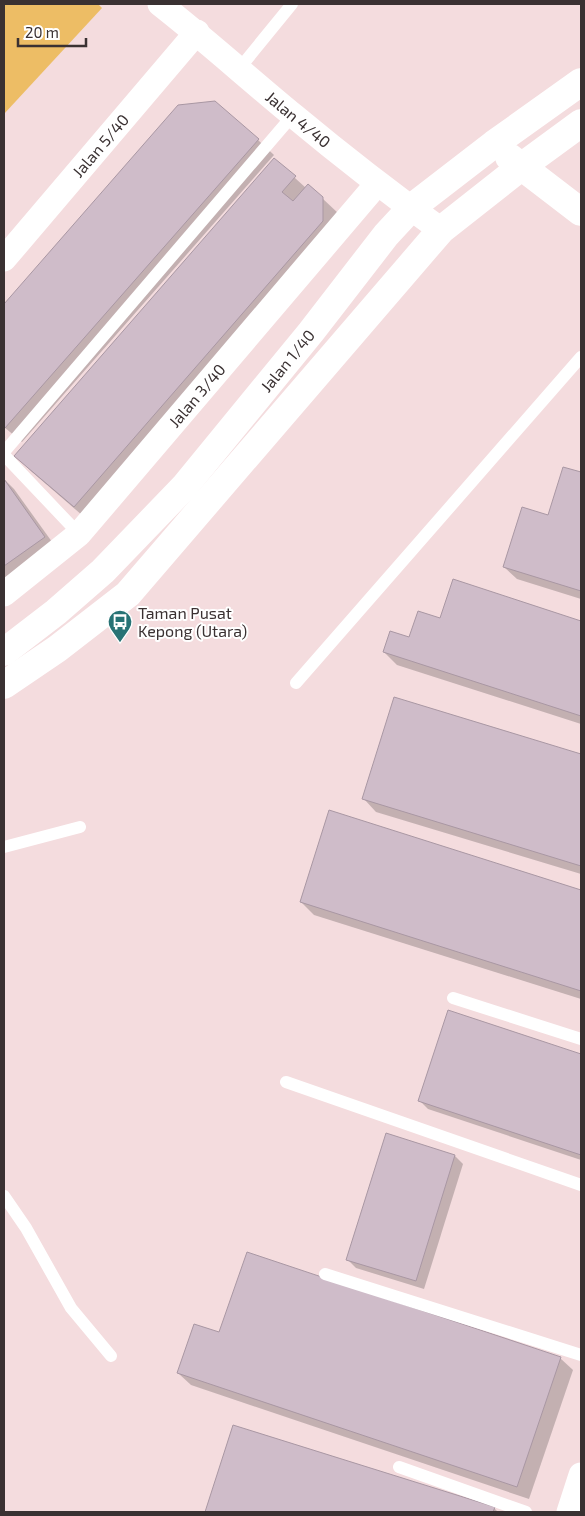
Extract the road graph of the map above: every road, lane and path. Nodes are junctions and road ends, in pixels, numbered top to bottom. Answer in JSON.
{"nodes":[{"id":1,"x":160,"y":4,"type":"edge"},
{"id":2,"x":292,"y":4,"type":"edge"},
{"id":3,"x":197,"y":32,"type":"junction"},
{"id":4,"x":239,"y":69,"type":"junction"},
{"id":5,"x":581,"y":82,"type":"edge"},
{"id":6,"x":293,"y":116,"type":"junction"},
{"id":7,"x":581,"y":123,"type":"edge"},
{"id":8,"x":494,"y":144,"type":"junction"},
{"id":9,"x":521,"y":167,"type":"junction"},
{"id":10,"x":377,"y":184,"type":"junction"},
{"id":11,"x":572,"y":205,"type":"edge"},
{"id":12,"x":411,"y":208,"type":"junction"},
{"id":13,"x":441,"y":230,"type":"junction"},
{"id":14,"x":4,"y":259,"type":"edge"},
{"id":15,"x":581,"y":357,"type":"edge"},
{"id":16,"x":4,"y":454,"type":"edge"},
{"id":17,"x":79,"y":534,"type":"junction"},
{"id":18,"x":4,"y":594,"type":"edge"},
{"id":19,"x":4,"y":652,"type":"edge"},
{"id":20,"x":296,"y":683,"type":"dead end"},
{"id":21,"x":4,"y":685,"type":"edge"},
{"id":22,"x":80,"y":827,"type":"dead end"},
{"id":23,"x":4,"y":846,"type":"edge"},
{"id":24,"x":453,"y":998,"type":"dead end"},
{"id":25,"x":581,"y":1040,"type":"edge"},
{"id":26,"x":286,"y":1082,"type":"dead end"},
{"id":27,"x":581,"y":1185,"type":"edge"},
{"id":28,"x":4,"y":1196,"type":"edge"},
{"id":29,"x":325,"y":1274,"type":"dead end"},
{"id":30,"x":581,"y":1355,"type":"edge"},
{"id":31,"x":111,"y":1356,"type":"dead end"},
{"id":32,"x":398,"y":1467,"type":"dead end"},
{"id":33,"x":581,"y":1475,"type":"edge"},
{"id":34,"x":526,"y":1512,"type":"edge"},
{"id":35,"x":569,"y":1512,"type":"edge"}],
"edges":[{"from":1,"to":3,"type":"street","name":"Jalan 4/40"},
{"from":2,"to":4,"type":"lane"},
{"from":3,"to":4,"type":"street","name":"Jalan 4/40"},
{"from":3,"to":14,"type":"street","name":"Jalan 5/40"},
{"from":4,"to":6,"type":"street","name":"Jalan 4/40"},
{"from":5,"to":8,"type":"main road","name":"Jalan 1/40"},
{"from":6,"to":10,"type":"street","name":"Jalan 4/40"},
{"from":6,"to":16,"type":"lane"},
{"from":7,"to":9,"type":"main road","name":"Jalan 1/40"},
{"from":8,"to":9,"type":"main road"},
{"from":8,"to":12,"type":"main road","name":"Jalan 1/40"},
{"from":9,"to":11,"type":"main road"},
{"from":9,"to":13,"type":"main road","name":"Jalan 1/40"},
{"from":10,"to":12,"type":"street","name":"Jalan 4/40"},
{"from":10,"to":17,"type":"street","name":"Jalan 3/40"},
{"from":12,"to":13,"type":"street","name":"Jalan 4/40"},
{"from":12,"to":19,"type":"main road","name":"Jalan 1/40"},
{"from":13,"to":21,"type":"main road","name":"Jalan 1/40"},
{"from":15,"to":20,"type":"lane"},
{"from":16,"to":17,"type":"lane"},
{"from":17,"to":18,"type":"street","name":"Jalan 3/40"},
{"from":22,"to":23,"type":"lane"},
{"from":24,"to":25,"type":"lane"},
{"from":26,"to":27,"type":"lane"},
{"from":28,"to":31,"type":"lane"},
{"from":29,"to":30,"type":"lane"},
{"from":32,"to":34,"type":"lane"},
{"from":33,"to":35,"type":"street"}]}
